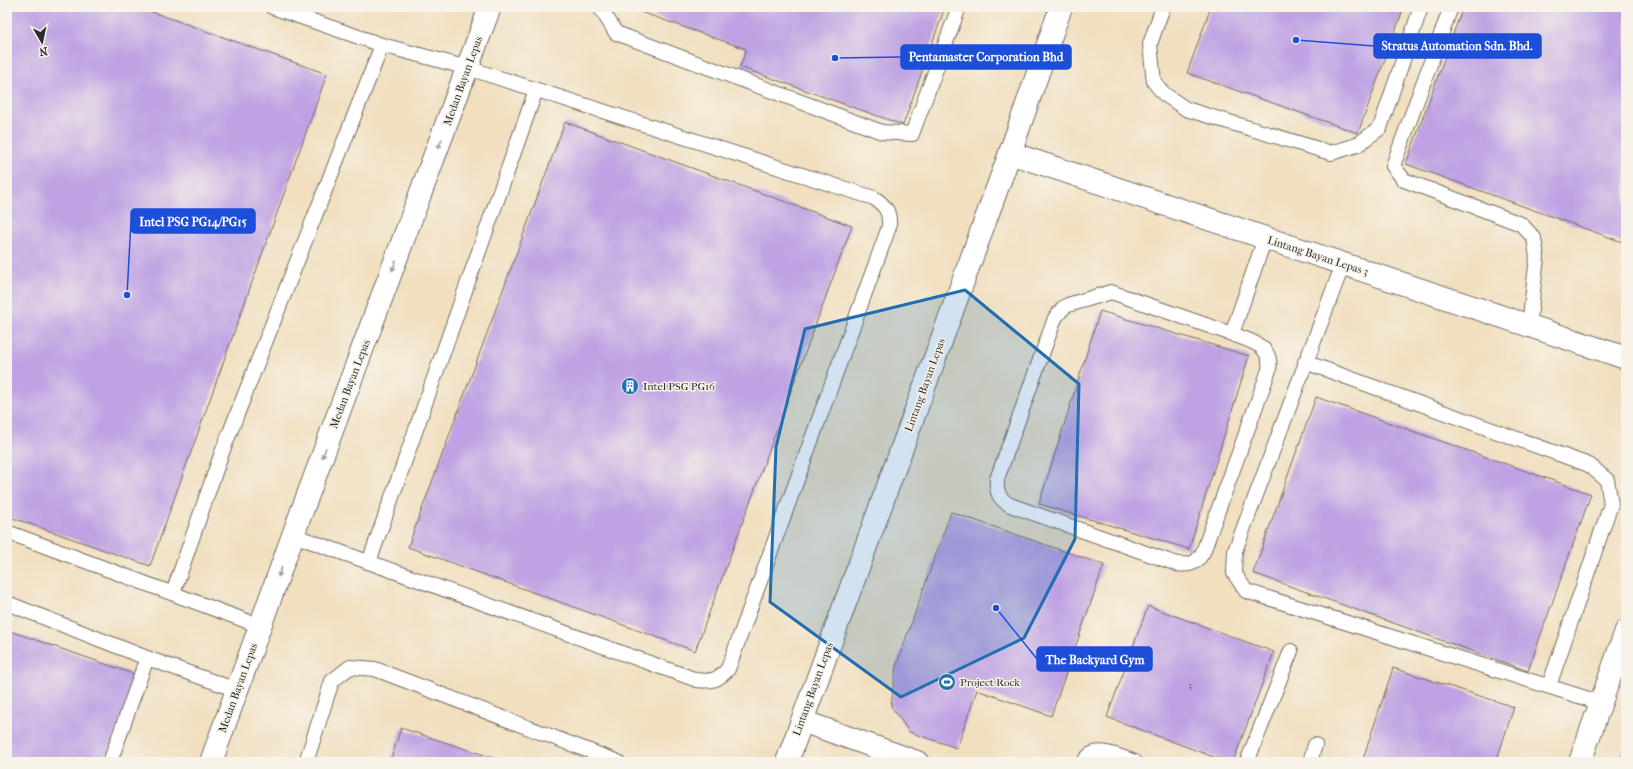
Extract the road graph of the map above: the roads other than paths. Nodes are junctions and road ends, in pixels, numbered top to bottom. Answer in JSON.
{"nodes":[{"id":1,"x":272,"y":7,"type":"edge"},
{"id":2,"x":490,"y":7,"type":"edge"},
{"id":3,"x":600,"y":7,"type":"edge"},
{"id":4,"x":959,"y":7,"type":"edge"},
{"id":5,"x":1061,"y":7,"type":"edge"},
{"id":6,"x":1163,"y":7,"type":"edge"},
{"id":7,"x":1422,"y":7,"type":"edge"},
{"id":8,"x":1451,"y":7,"type":"edge"},
{"id":9,"x":382,"y":45,"type":"junction"},
{"id":10,"x":468,"y":68,"type":"junction"},
{"id":11,"x":536,"y":90,"type":"junction"},
{"id":12,"x":1010,"y":153,"type":"junction"},
{"id":13,"x":1265,"y":238,"type":"junction"},
{"id":14,"x":1343,"y":264,"type":"junction"},
{"id":15,"x":1529,"y":326,"type":"junction"},
{"id":16,"x":1232,"y":334,"type":"junction"},
{"id":17,"x":1626,"y":358,"type":"edge"},
{"id":18,"x":1305,"y":362,"type":"junction"},
{"id":19,"x":7,"y":532,"type":"edge"},
{"id":20,"x":293,"y":535,"type":"junction"},
{"id":21,"x":370,"y":562,"type":"junction"},
{"id":22,"x":173,"y":593,"type":"junction"},
{"id":23,"x":7,"y":603,"type":"edge"},
{"id":24,"x":260,"y":626,"type":"junction"},
{"id":25,"x":1626,"y":632,"type":"edge"},
{"id":26,"x":1291,"y":651,"type":"dead end"},
{"id":27,"x":147,"y":658,"type":"junction"},
{"id":28,"x":1549,"y":686,"type":"junction"},
{"id":29,"x":237,"y":690,"type":"junction"},
{"id":30,"x":1601,"y":703,"type":"junction"},
{"id":31,"x":802,"y":721,"type":"junction"},
{"id":32,"x":1316,"y":746,"type":"dead end"},
{"id":33,"x":110,"y":762,"type":"edge"},
{"id":34,"x":211,"y":762,"type":"edge"},
{"id":35,"x":306,"y":762,"type":"edge"},
{"id":36,"x":618,"y":762,"type":"edge"},
{"id":37,"x":787,"y":762,"type":"edge"},
{"id":38,"x":917,"y":762,"type":"edge"},
{"id":39,"x":1084,"y":762,"type":"edge"},
{"id":40,"x":1135,"y":762,"type":"edge"},
{"id":41,"x":1247,"y":762,"type":"edge"},
{"id":42,"x":1310,"y":762,"type":"edge"},
{"id":43,"x":1580,"y":762,"type":"edge"}],
"edges":[{"from":1,"to":9,"type":"lane"},
{"from":2,"to":10,"type":"street","name":"Medan Bayan Lepas"},
{"from":3,"to":4,"type":"lane"},
{"from":5,"to":12,"type":"street","name":"Lintang Bayan Lepas"},
{"from":6,"to":7,"type":"lane"},
{"from":8,"to":15,"type":"lane"},
{"from":9,"to":10,"type":"lane"},
{"from":9,"to":22,"type":"lane"},
{"from":10,"to":11,"type":"lane"},
{"from":10,"to":20,"type":"street","name":"Medan Bayan Lepas","one_way":true},
{"from":11,"to":21,"type":"lane"},
{"from":11,"to":21,"type":"lane"},
{"from":12,"to":13,"type":"street","name":"Lintang Bayan Lepas 3"},
{"from":12,"to":31,"type":"street","name":"Lintang Bayan Lepas"},
{"from":13,"to":14,"type":"street","name":"Lintang Bayan Lepas 3"},
{"from":13,"to":16,"type":"lane"},
{"from":14,"to":15,"type":"street","name":"Lintang Bayan Lepas 3"},
{"from":14,"to":18,"type":"lane"},
{"from":15,"to":17,"type":"street","name":"Lintang Bayan Lepas 3"},
{"from":16,"to":16,"type":"lane"},
{"from":18,"to":28,"type":"lane"},
{"from":18,"to":28,"type":"lane"},
{"from":19,"to":22,"type":"lane"},
{"from":20,"to":21,"type":"lane"},
{"from":20,"to":24,"type":"street","name":"Medan Bayan Lepas","one_way":true},
{"from":22,"to":24,"type":"lane"},
{"from":23,"to":27,"type":"lane"},
{"from":24,"to":29,"type":"street","name":"Medan Bayan Lepas"},
{"from":25,"to":30,"type":"street"},
{"from":26,"to":41,"type":"lane"},
{"from":27,"to":29,"type":"lane"},
{"from":27,"to":33,"type":"lane"},
{"from":28,"to":30,"type":"lane"},
{"from":29,"to":34,"type":"street","name":"Medan Bayan Lepas"},
{"from":30,"to":43,"type":"street"},
{"from":31,"to":37,"type":"street","name":"Lintang Bayan Lepas"},
{"from":31,"to":38,"type":"street"},
{"from":32,"to":42,"type":"lane"},
{"from":35,"to":36,"type":"lane"},
{"from":39,"to":40,"type":"lane"}]}
